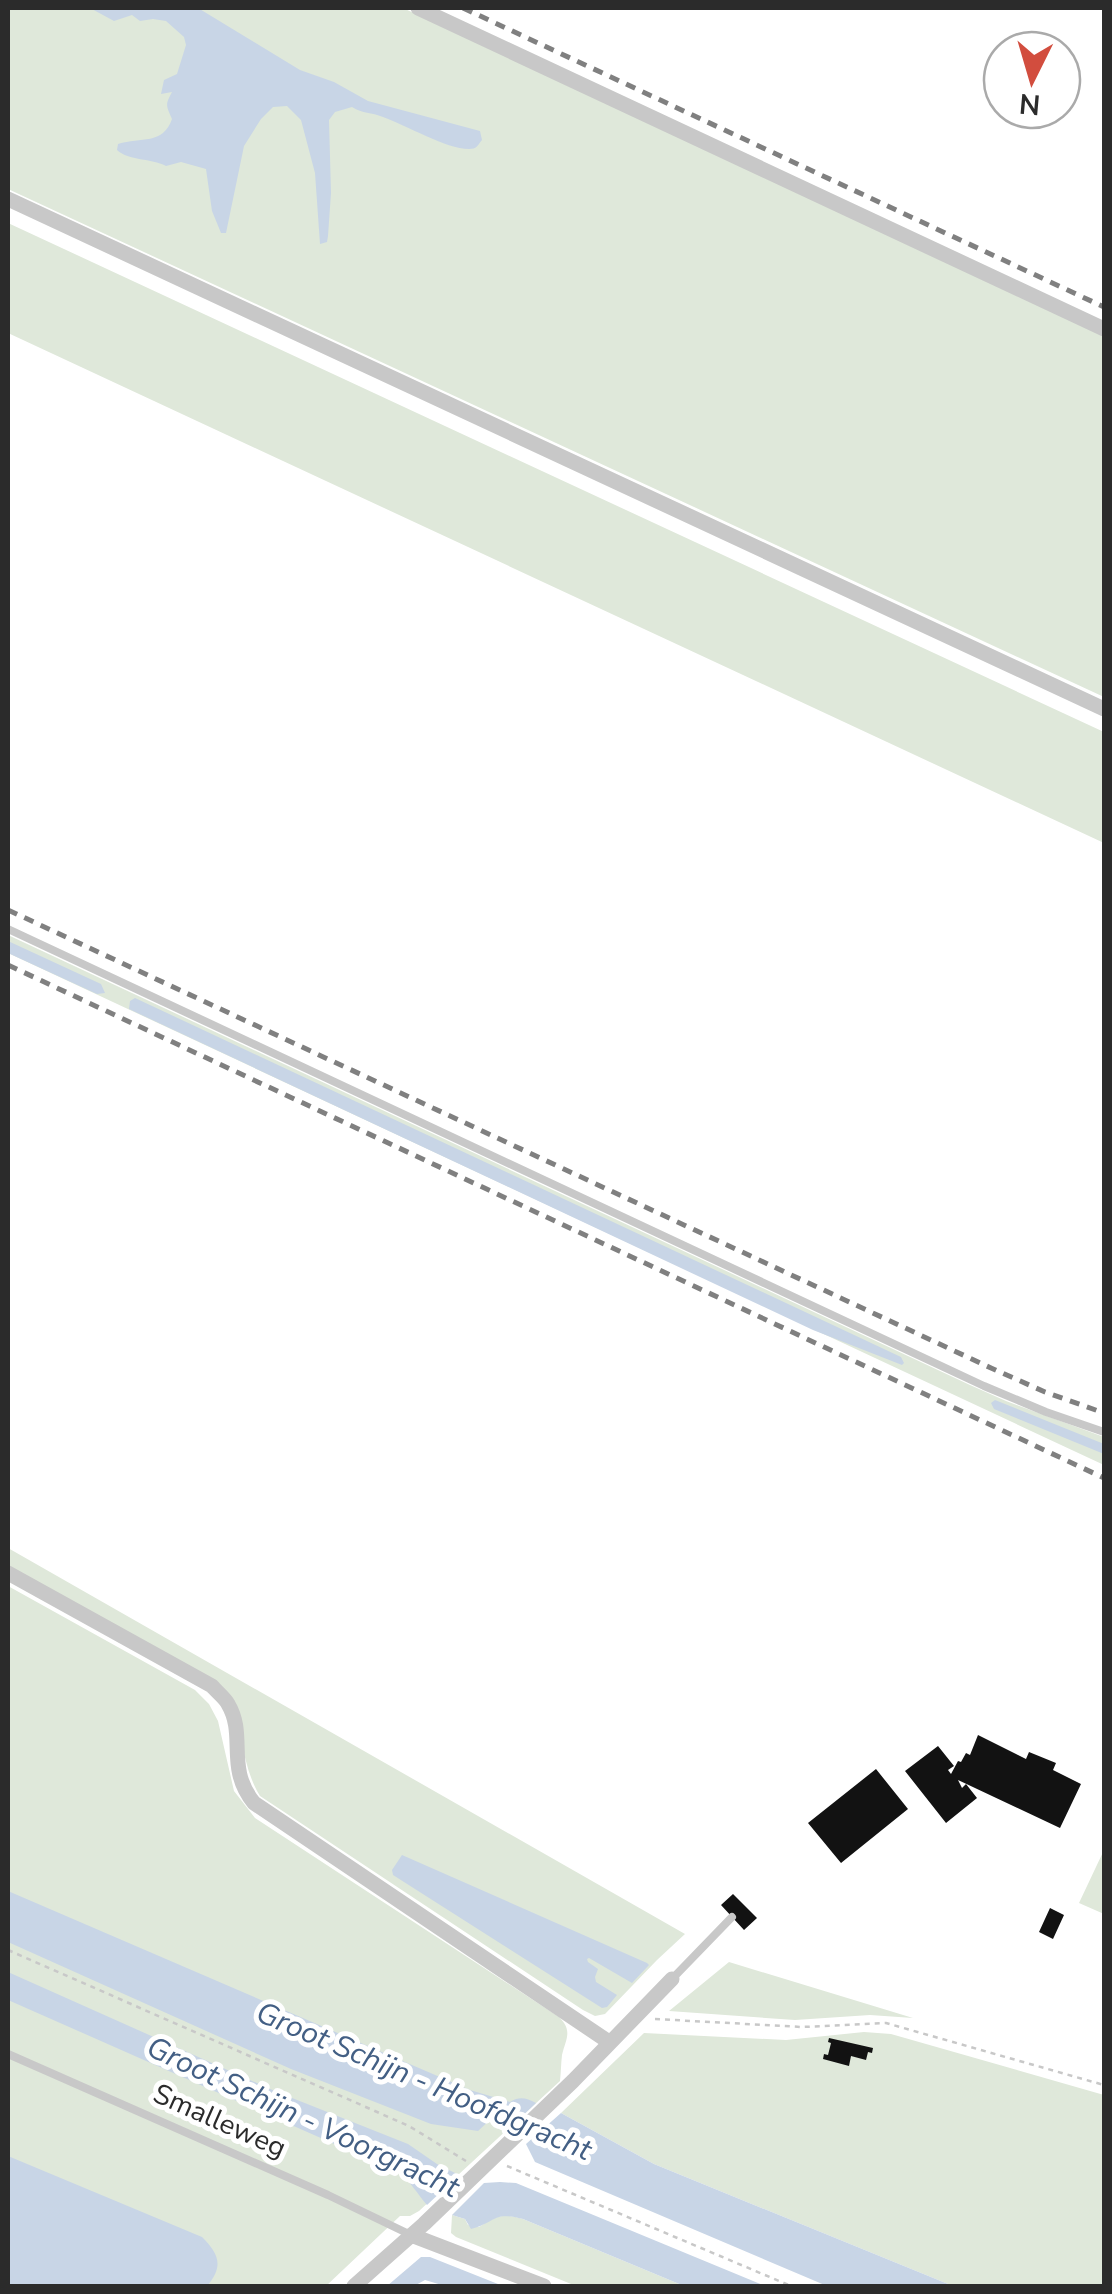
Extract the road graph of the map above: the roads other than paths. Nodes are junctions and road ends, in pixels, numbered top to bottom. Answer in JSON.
{"nodes":[{"id":1,"x":418,"y":8,"type":"edge"},
{"id":2,"x":8,"y":199,"type":"edge"},
{"id":3,"x":1104,"y":328,"type":"edge"},
{"id":4,"x":1104,"y":709,"type":"edge"},
{"id":5,"x":8,"y":928,"type":"edge"},
{"id":6,"x":1104,"y":1432,"type":"edge"},
{"id":7,"x":8,"y":1573,"type":"edge"},
{"id":8,"x":732,"y":1917,"type":"dead end"},
{"id":9,"x":672,"y":1978,"type":"joint"},
{"id":10,"x":609,"y":2042,"type":"junction"},
{"id":11,"x":8,"y":2054,"type":"edge"},
{"id":12,"x":417,"y":2230,"type":"junction"},
{"id":13,"x":354,"y":2286,"type":"edge"},
{"id":14,"x":544,"y":2286,"type":"edge"}],
"edges":[{"from":1,"to":3,"type":"street"},
{"from":2,"to":4,"type":"street"},
{"from":5,"to":6,"type":"lane"},
{"from":7,"to":10,"type":"street"},
{"from":8,"to":9,"type":"lane"},
{"from":9,"to":10,"type":"street"},
{"from":10,"to":12,"type":"street"},
{"from":11,"to":12,"type":"lane","name":"Smalleweg"},
{"from":12,"to":13,"type":"street"},
{"from":12,"to":14,"type":"street"}]}
